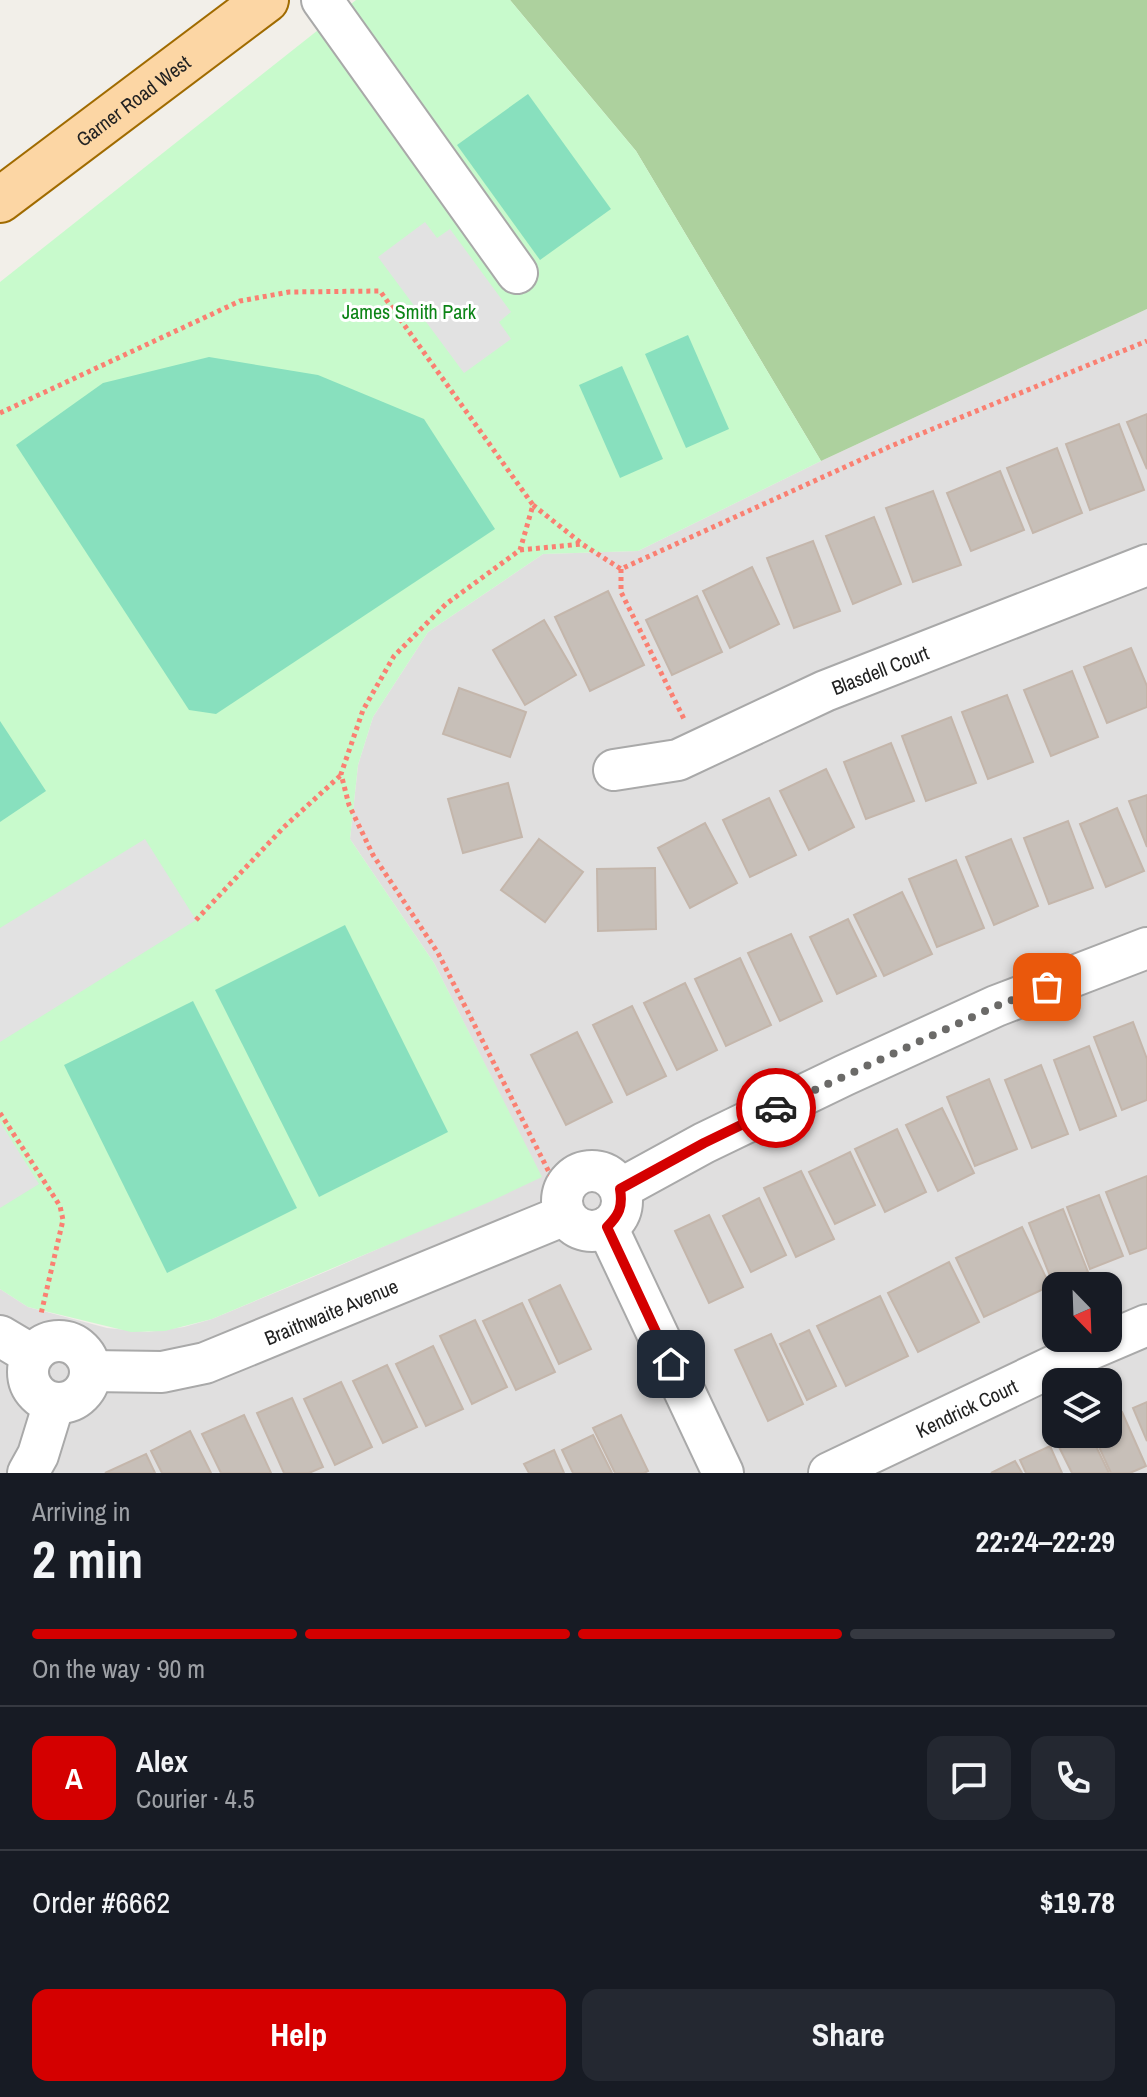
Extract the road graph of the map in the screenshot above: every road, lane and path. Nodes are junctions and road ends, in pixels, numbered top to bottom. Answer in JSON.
{"nodes":[{"id":1,"x":266,"y":0,"type":"edge"},
{"id":2,"x":322,"y":0,"type":"edge"},
{"id":3,"x":0,"y":200,"type":"edge"},
{"id":4,"x":517,"y":273,"type":"dead end"},
{"id":5,"x":1147,"y":341,"type":"edge"},
{"id":6,"x":0,"y":413,"type":"edge"},
{"id":7,"x":533,"y":505,"type":"junction"},
{"id":8,"x":582,"y":544,"type":"junction"},
{"id":9,"x":520,"y":550,"type":"junction"},
{"id":10,"x":1147,"y":565,"type":"edge"},
{"id":11,"x":621,"y":569,"type":"junction"},
{"id":12,"x":687,"y":724,"type":"dead end"},
{"id":13,"x":614,"y":770,"type":"dead end"},
{"id":14,"x":341,"y":774,"type":"junction"},
{"id":15,"x":196,"y":920,"type":"dead end"},
{"id":16,"x":1147,"y":948,"type":"edge"},
{"id":17,"x":0,"y":1113,"type":"edge"},
{"id":18,"x":551,"y":1176,"type":"dead end"},
{"id":19,"x":620,"y":1189,"type":"junction"},
{"id":20,"x":565,"y":1215,"type":"junction"},
{"id":21,"x":607,"y":1227,"type":"junction"},
{"id":22,"x":41,"y":1314,"type":"dead end"},
{"id":23,"x":1147,"y":1325,"type":"edge"},
{"id":24,"x":16,"y":1346,"type":"edge"},
{"id":25,"x":90,"y":1371,"type":"junction"},
{"id":26,"x":54,"y":1403,"type":"junction"},
{"id":27,"x":28,"y":1473,"type":"edge"},
{"id":28,"x":723,"y":1473,"type":"edge"},
{"id":29,"x":829,"y":1473,"type":"edge"}],
"edges":[{"from":1,"to":3,"type":"main road","name":"Garner Road West"},
{"from":2,"to":4,"type":"street"},
{"from":5,"to":11,"type":"path"},
{"from":6,"to":7,"type":"path"},
{"from":7,"to":8,"type":"path"},
{"from":7,"to":9,"type":"path"},
{"from":8,"to":9,"type":"path"},
{"from":8,"to":11,"type":"path"},
{"from":9,"to":14,"type":"path"},
{"from":10,"to":13,"type":"street","name":"Blasdell Court"},
{"from":11,"to":12,"type":"path"},
{"from":14,"to":15,"type":"path"},
{"from":14,"to":18,"type":"path"},
{"from":16,"to":19,"type":"street"},
{"from":17,"to":22,"type":"path"},
{"from":19,"to":20,"type":"street"},
{"from":19,"to":21,"type":"street"},
{"from":20,"to":21,"type":"street"},
{"from":20,"to":25,"type":"street","name":"Braithwaite Avenue"},
{"from":21,"to":28,"type":"street"},
{"from":23,"to":29,"type":"street","name":"Kendrick Court"},
{"from":24,"to":25,"type":"street"},
{"from":24,"to":26,"type":"street"},
{"from":25,"to":26,"type":"street"},
{"from":26,"to":27,"type":"street"}]}
